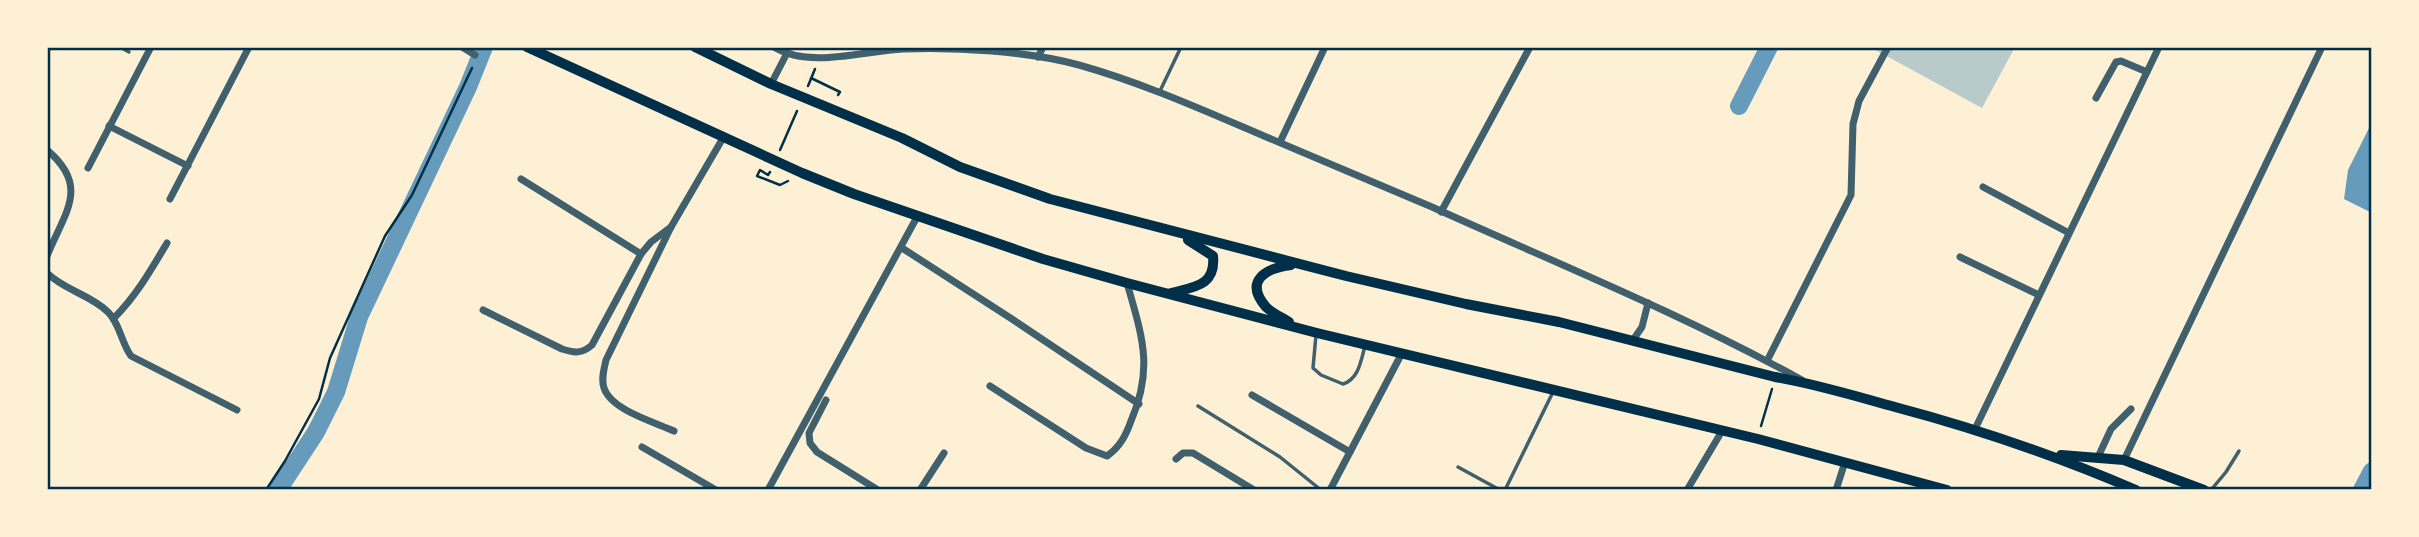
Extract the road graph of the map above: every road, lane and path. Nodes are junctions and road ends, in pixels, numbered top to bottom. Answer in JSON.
{"nodes":[{"id":1,"x":120,"y":47,"type":"edge"},
{"id":2,"x":152,"y":47,"type":"edge"},
{"id":3,"x":248,"y":47,"type":"edge"},
{"id":4,"x":462,"y":47,"type":"edge"},
{"id":5,"x":527,"y":47,"type":"edge"},
{"id":6,"x":695,"y":47,"type":"edge"},
{"id":7,"x":774,"y":47,"type":"edge"},
{"id":8,"x":1044,"y":47,"type":"edge"},
{"id":9,"x":1181,"y":47,"type":"edge"},
{"id":10,"x":1325,"y":47,"type":"edge"},
{"id":11,"x":1530,"y":47,"type":"edge"},
{"id":12,"x":1888,"y":47,"type":"edge"},
{"id":13,"x":2159,"y":47,"type":"edge"},
{"id":14,"x":2322,"y":47,"type":"edge"},
{"id":15,"x":1024,"y":51,"type":"edge"},
{"id":16,"x":129,"y":52,"type":"dead end"},
{"id":17,"x":475,"y":55,"type":"joint"},
{"id":18,"x":786,"y":55,"type":"junction"},
{"id":19,"x":1038,"y":57,"type":"junction"},
{"id":20,"x":2147,"y":72,"type":"junction"},
{"id":21,"x":811,"y":78,"type":"dead end"},
{"id":22,"x":771,"y":84,"type":"junction"},
{"id":23,"x":1160,"y":91,"type":"junction"},
{"id":24,"x":2096,"y":98,"type":"dead end"},
{"id":25,"x":831,"y":110,"type":"junction"},
{"id":26,"x":109,"y":126,"type":"junction"},
{"id":27,"x":723,"y":138,"type":"junction"},
{"id":28,"x":1280,"y":142,"type":"junction"},
{"id":29,"x":47,"y":150,"type":"edge"},
{"id":30,"x":188,"y":166,"type":"junction"},
{"id":31,"x":88,"y":168,"type":"dead end"},
{"id":32,"x":802,"y":173,"type":"junction"},
{"id":33,"x":768,"y":175,"type":"dead end"},
{"id":34,"x":521,"y":179,"type":"dead end"},
{"id":35,"x":1983,"y":187,"type":"dead end"},
{"id":36,"x":170,"y":199,"type":"dead end"},
{"id":37,"x":1441,"y":212,"type":"junction"},
{"id":38,"x":918,"y":216,"type":"junction"},
{"id":39,"x":671,"y":227,"type":"junction"},
{"id":40,"x":1176,"y":233,"type":"junction"},
{"id":41,"x":2070,"y":233,"type":"junction"},
{"id":42,"x":167,"y":243,"type":"dead end"},
{"id":43,"x":902,"y":248,"type":"junction"},
{"id":44,"x":641,"y":254,"type":"junction"},
{"id":45,"x":47,"y":256,"type":"edge"},
{"id":46,"x":1960,"y":257,"type":"dead end"},
{"id":47,"x":1297,"y":264,"type":"junction"},
{"id":48,"x":47,"y":272,"type":"edge"},
{"id":49,"x":1127,"y":284,"type":"junction"},
{"id":50,"x":1168,"y":294,"type":"junction"},
{"id":51,"x":2039,"y":295,"type":"junction"},
{"id":52,"x":1648,"y":303,"type":"junction"},
{"id":53,"x":483,"y":310,"type":"dead end"},
{"id":54,"x":114,"y":318,"type":"junction"},
{"id":55,"x":1300,"y":329,"type":"junction"},
{"id":56,"x":1317,"y":333,"type":"junction"},
{"id":57,"x":1633,"y":340,"type":"junction"},
{"id":58,"x":1365,"y":345,"type":"junction"},
{"id":59,"x":1402,"y":353,"type":"junction"},
{"id":60,"x":1768,"y":361,"type":"junction"},
{"id":61,"x":1775,"y":377,"type":"junction"},
{"id":62,"x":1808,"y":383,"type":"junction"},
{"id":63,"x":990,"y":386,"type":"dead end"},
{"id":64,"x":1554,"y":390,"type":"junction"},
{"id":65,"x":1252,"y":395,"type":"dead end"},
{"id":66,"x":826,"y":400,"type":"dead end"},
{"id":67,"x":1139,"y":404,"type":"junction"},
{"id":68,"x":1198,"y":406,"type":"dead end"},
{"id":69,"x":237,"y":410,"type":"dead end"},
{"id":70,"x":2132,"y":410,"type":"dead end"},
{"id":71,"x":1975,"y":429,"type":"junction"},
{"id":72,"x":674,"y":431,"type":"dead end"},
{"id":73,"x":1722,"y":431,"type":"junction"},
{"id":74,"x":1758,"y":439,"type":"junction"},
{"id":75,"x":642,"y":447,"type":"dead end"},
{"id":76,"x":2239,"y":451,"type":"dead end"},
{"id":77,"x":1350,"y":452,"type":"junction"},
{"id":78,"x":944,"y":453,"type":"dead end"},
{"id":79,"x":2051,"y":454,"type":"junction"},
{"id":80,"x":2098,"y":457,"type":"junction"},
{"id":81,"x":1176,"y":459,"type":"dead end"},
{"id":82,"x":2124,"y":460,"type":"junction"},
{"id":83,"x":1845,"y":462,"type":"junction"},
{"id":84,"x":1458,"y":467,"type":"dead end"},
{"id":85,"x":266,"y":490,"type":"edge"},
{"id":86,"x":716,"y":490,"type":"edge"},
{"id":87,"x":768,"y":490,"type":"edge"},
{"id":88,"x":878,"y":490,"type":"edge"},
{"id":89,"x":920,"y":490,"type":"edge"},
{"id":90,"x":1254,"y":490,"type":"edge"},
{"id":91,"x":1321,"y":490,"type":"edge"},
{"id":92,"x":1330,"y":490,"type":"edge"},
{"id":93,"x":1503,"y":490,"type":"edge"},
{"id":94,"x":1687,"y":490,"type":"edge"},
{"id":95,"x":1836,"y":490,"type":"edge"},
{"id":96,"x":1947,"y":490,"type":"edge"},
{"id":97,"x":2136,"y":490,"type":"edge"},
{"id":98,"x":2204,"y":490,"type":"edge"},
{"id":99,"x":2211,"y":490,"type":"edge"}],
"edges":[{"from":1,"to":16,"type":"lane"},
{"from":2,"to":26,"type":"street"},
{"from":3,"to":30,"type":"street"},
{"from":4,"to":17,"type":"street"},
{"from":5,"to":27,"type":"main road"},
{"from":6,"to":22,"type":"main road"},
{"from":7,"to":18,"type":"street"},
{"from":8,"to":19,"type":"street"},
{"from":9,"to":23,"type":"lane"},
{"from":10,"to":28,"type":"street"},
{"from":11,"to":37,"type":"street"},
{"from":12,"to":60,"type":"street"},
{"from":13,"to":20,"type":"street"},
{"from":14,"to":82,"type":"street"},
{"from":15,"to":18,"type":"street"},
{"from":15,"to":19,"type":"street"},
{"from":17,"to":85,"type":"path"},
{"from":18,"to":22,"type":"street"},
{"from":19,"to":23,"type":"street"},
{"from":20,"to":24,"type":"street"},
{"from":20,"to":41,"type":"street"},
{"from":21,"to":25,"type":"path"},
{"from":22,"to":25,"type":"main road"},
{"from":23,"to":28,"type":"street"},
{"from":25,"to":40,"type":"main road"},
{"from":26,"to":30,"type":"street"},
{"from":26,"to":31,"type":"street"},
{"from":27,"to":32,"type":"main road"},
{"from":27,"to":39,"type":"street"},
{"from":28,"to":37,"type":"street"},
{"from":29,"to":45,"type":"street"},
{"from":30,"to":36,"type":"street"},
{"from":32,"to":33,"type":"path"},
{"from":32,"to":38,"type":"main road"},
{"from":34,"to":44,"type":"street"},
{"from":35,"to":41,"type":"street"},
{"from":37,"to":52,"type":"street"},
{"from":38,"to":43,"type":"street"},
{"from":38,"to":49,"type":"main road"},
{"from":39,"to":44,"type":"street"},
{"from":39,"to":72,"type":"street"},
{"from":40,"to":47,"type":"main road"},
{"from":40,"to":50,"type":"main road"},
{"from":41,"to":51,"type":"street"},
{"from":42,"to":54,"type":"street"},
{"from":43,"to":67,"type":"street"},
{"from":43,"to":87,"type":"street"},
{"from":44,"to":53,"type":"street"},
{"from":46,"to":51,"type":"street"},
{"from":47,"to":55,"type":"main road"},
{"from":47,"to":57,"type":"main road"},
{"from":48,"to":54,"type":"street"},
{"from":49,"to":50,"type":"main road"},
{"from":49,"to":67,"type":"street"},
{"from":50,"to":55,"type":"main road"},
{"from":51,"to":71,"type":"street"},
{"from":52,"to":57,"type":"street"},
{"from":52,"to":60,"type":"street"},
{"from":54,"to":69,"type":"street"},
{"from":55,"to":56,"type":"main road"},
{"from":56,"to":58,"type":"main road"},
{"from":56,"to":58,"type":"lane"},
{"from":57,"to":61,"type":"main road"},
{"from":58,"to":59,"type":"main road"},
{"from":59,"to":64,"type":"main road"},
{"from":59,"to":77,"type":"street"},
{"from":60,"to":62,"type":"street"},
{"from":61,"to":62,"type":"main road"},
{"from":61,"to":74,"type":"path"},
{"from":62,"to":71,"type":"main road"},
{"from":63,"to":67,"type":"street"},
{"from":64,"to":73,"type":"main road"},
{"from":64,"to":93,"type":"lane"},
{"from":65,"to":77,"type":"street"},
{"from":66,"to":88,"type":"street"},
{"from":68,"to":91,"type":"lane"},
{"from":70,"to":80,"type":"street"},
{"from":71,"to":79,"type":"main road"},
{"from":73,"to":74,"type":"main road"},
{"from":73,"to":94,"type":"street"},
{"from":74,"to":83,"type":"main road"},
{"from":75,"to":86,"type":"street"},
{"from":76,"to":99,"type":"lane"},
{"from":77,"to":92,"type":"street"},
{"from":78,"to":89,"type":"street"},
{"from":79,"to":80,"type":"main road"},
{"from":79,"to":97,"type":"main road"},
{"from":80,"to":82,"type":"main road"},
{"from":81,"to":90,"type":"street"},
{"from":82,"to":98,"type":"main road"},
{"from":83,"to":95,"type":"street"},
{"from":83,"to":96,"type":"main road"},
{"from":84,"to":93,"type":"lane"}]}
